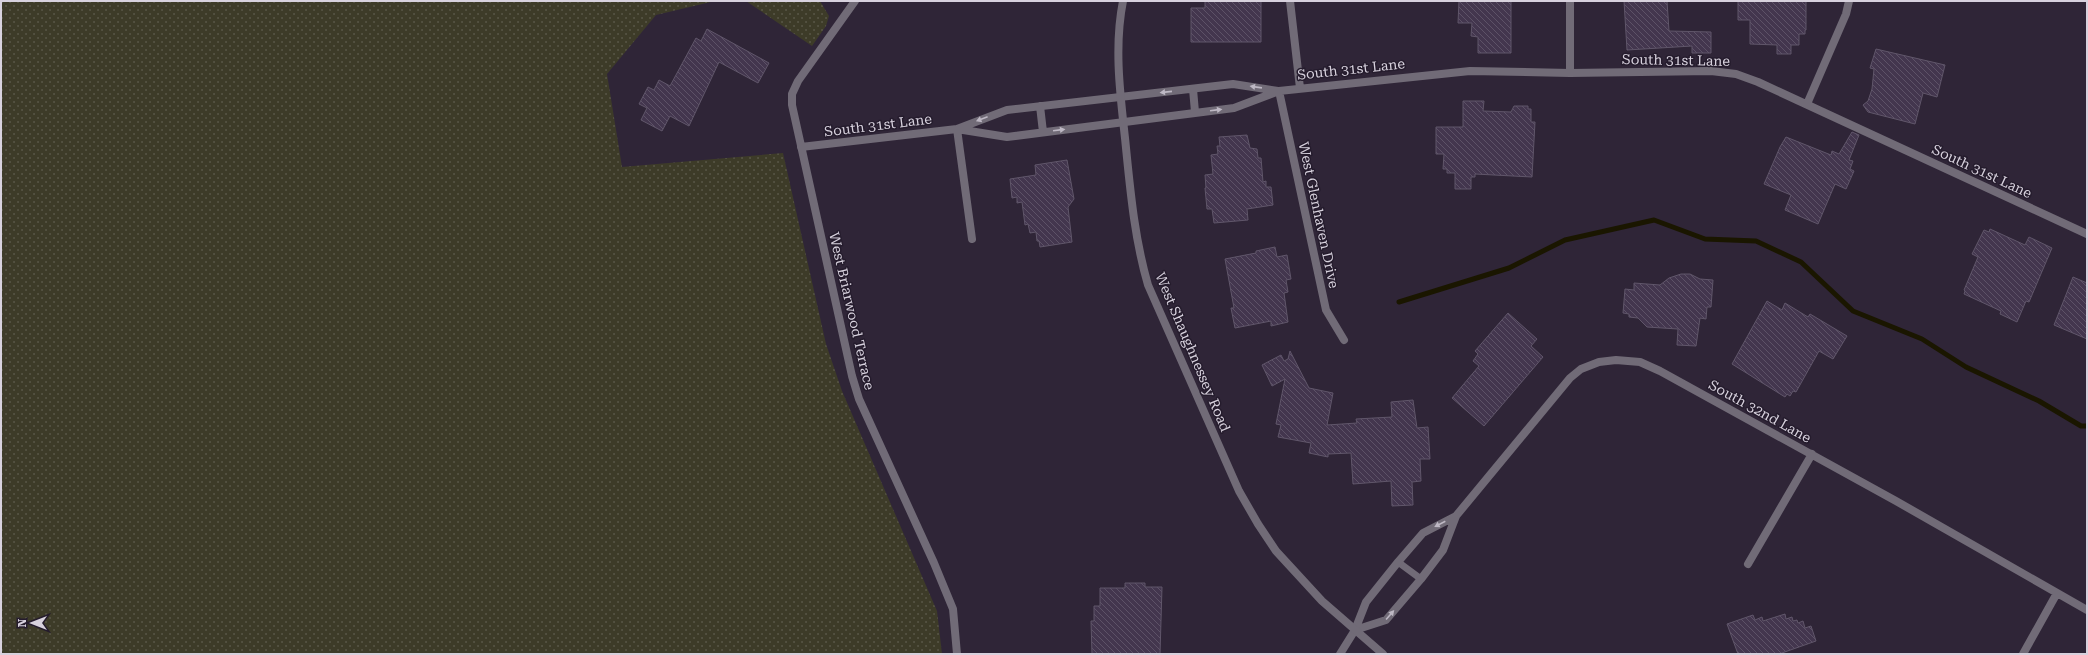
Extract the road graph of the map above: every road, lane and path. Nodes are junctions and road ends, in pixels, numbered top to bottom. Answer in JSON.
{"nodes":[{"id":1,"x":855,"y":1,"type":"edge"},
{"id":2,"x":1123,"y":1,"type":"edge"},
{"id":3,"x":1290,"y":1,"type":"edge"},
{"id":4,"x":1570,"y":1,"type":"edge"},
{"id":5,"x":1849,"y":1,"type":"edge"},
{"id":6,"x":1570,"y":73,"type":"junction"},
{"id":7,"x":1300,"y":88,"type":"junction"},
{"id":8,"x":1193,"y":89,"type":"junction"},
{"id":9,"x":1279,"y":91,"type":"junction"},
{"id":10,"x":1121,"y":97,"type":"junction"},
{"id":11,"x":1807,"y":104,"type":"junction"},
{"id":12,"x":1040,"y":106,"type":"junction"},
{"id":13,"x":1196,"y":112,"type":"junction"},
{"id":14,"x":1123,"y":122,"type":"junction"},
{"id":15,"x":957,"y":129,"type":"junction"},
{"id":16,"x":1043,"y":132,"type":"junction"},
{"id":17,"x":801,"y":147,"type":"junction"},
{"id":18,"x":2087,"y":234,"type":"edge"},
{"id":19,"x":972,"y":240,"type":"dead end"},
{"id":20,"x":1344,"y":340,"type":"dead end"},
{"id":21,"x":1812,"y":454,"type":"junction"},
{"id":22,"x":1456,"y":516,"type":"junction"},
{"id":23,"x":1398,"y":562,"type":"junction"},
{"id":24,"x":1748,"y":564,"type":"dead end"},
{"id":25,"x":1421,"y":579,"type":"junction"},
{"id":26,"x":2057,"y":594,"type":"junction"},
{"id":27,"x":2087,"y":610,"type":"edge"},
{"id":28,"x":1355,"y":630,"type":"junction"},
{"id":29,"x":957,"y":654,"type":"edge"},
{"id":30,"x":1340,"y":654,"type":"edge"},
{"id":31,"x":1383,"y":654,"type":"edge"},
{"id":32,"x":2023,"y":654,"type":"edge"}],
"edges":[{"from":1,"to":17,"type":"street","name":"West Briarwood Terrace"},
{"from":2,"to":10,"type":"street","name":"West Shaughnessey Road"},
{"from":3,"to":7,"type":"street"},
{"from":4,"to":6,"type":"street"},
{"from":5,"to":11,"type":"street"},
{"from":6,"to":7,"type":"street","name":"South 31st Lane"},
{"from":6,"to":11,"type":"street","name":"South 31st Lane"},
{"from":7,"to":9,"type":"street","name":"South 31st Lane"},
{"from":9,"to":8,"type":"street","name":"South 31st Lane","one_way":true},
{"from":8,"to":10,"type":"street","name":"South 31st Lane","one_way":true},
{"from":8,"to":13,"type":"street"},
{"from":13,"to":9,"type":"street","name":"South 31st Lane","one_way":true},
{"from":9,"to":20,"type":"street","name":"West Glenhaven Drive"},
{"from":10,"to":12,"type":"street","name":"South 31st Lane"},
{"from":10,"to":14,"type":"street","name":"West Shaughnessey Road"},
{"from":11,"to":18,"type":"street","name":"South 31st Lane"},
{"from":12,"to":15,"type":"street","name":"South 31st Lane","one_way":true},
{"from":12,"to":16,"type":"street"},
{"from":13,"to":14,"type":"street","name":"South 31st Lane"},
{"from":16,"to":14,"type":"street","name":"South 31st Lane","one_way":true},
{"from":14,"to":28,"type":"street","name":"West Shaughnessey Road"},
{"from":15,"to":16,"type":"street","name":"South 31st Lane"},
{"from":15,"to":17,"type":"street","name":"South 31st Lane"},
{"from":15,"to":19,"type":"street"},
{"from":17,"to":29,"type":"street","name":"West Briarwood Terrace"},
{"from":21,"to":22,"type":"street","name":"South 32nd Lane"},
{"from":21,"to":24,"type":"street"},
{"from":21,"to":26,"type":"street","name":"South 32nd Lane"},
{"from":22,"to":23,"type":"street","name":"South 32nd Lane","one_way":true},
{"from":22,"to":25,"type":"street","name":"South 32nd Lane"},
{"from":23,"to":25,"type":"lane"},
{"from":23,"to":28,"type":"street","name":"South 32nd Lane"},
{"from":28,"to":25,"type":"street","name":"South 32nd Lane","one_way":true},
{"from":26,"to":27,"type":"street","name":"South 32nd Lane"},
{"from":26,"to":32,"type":"street"},
{"from":28,"to":30,"type":"street","name":"South 32nd Lane"},
{"from":28,"to":31,"type":"street","name":"West Shaughnessey Road"}]}
